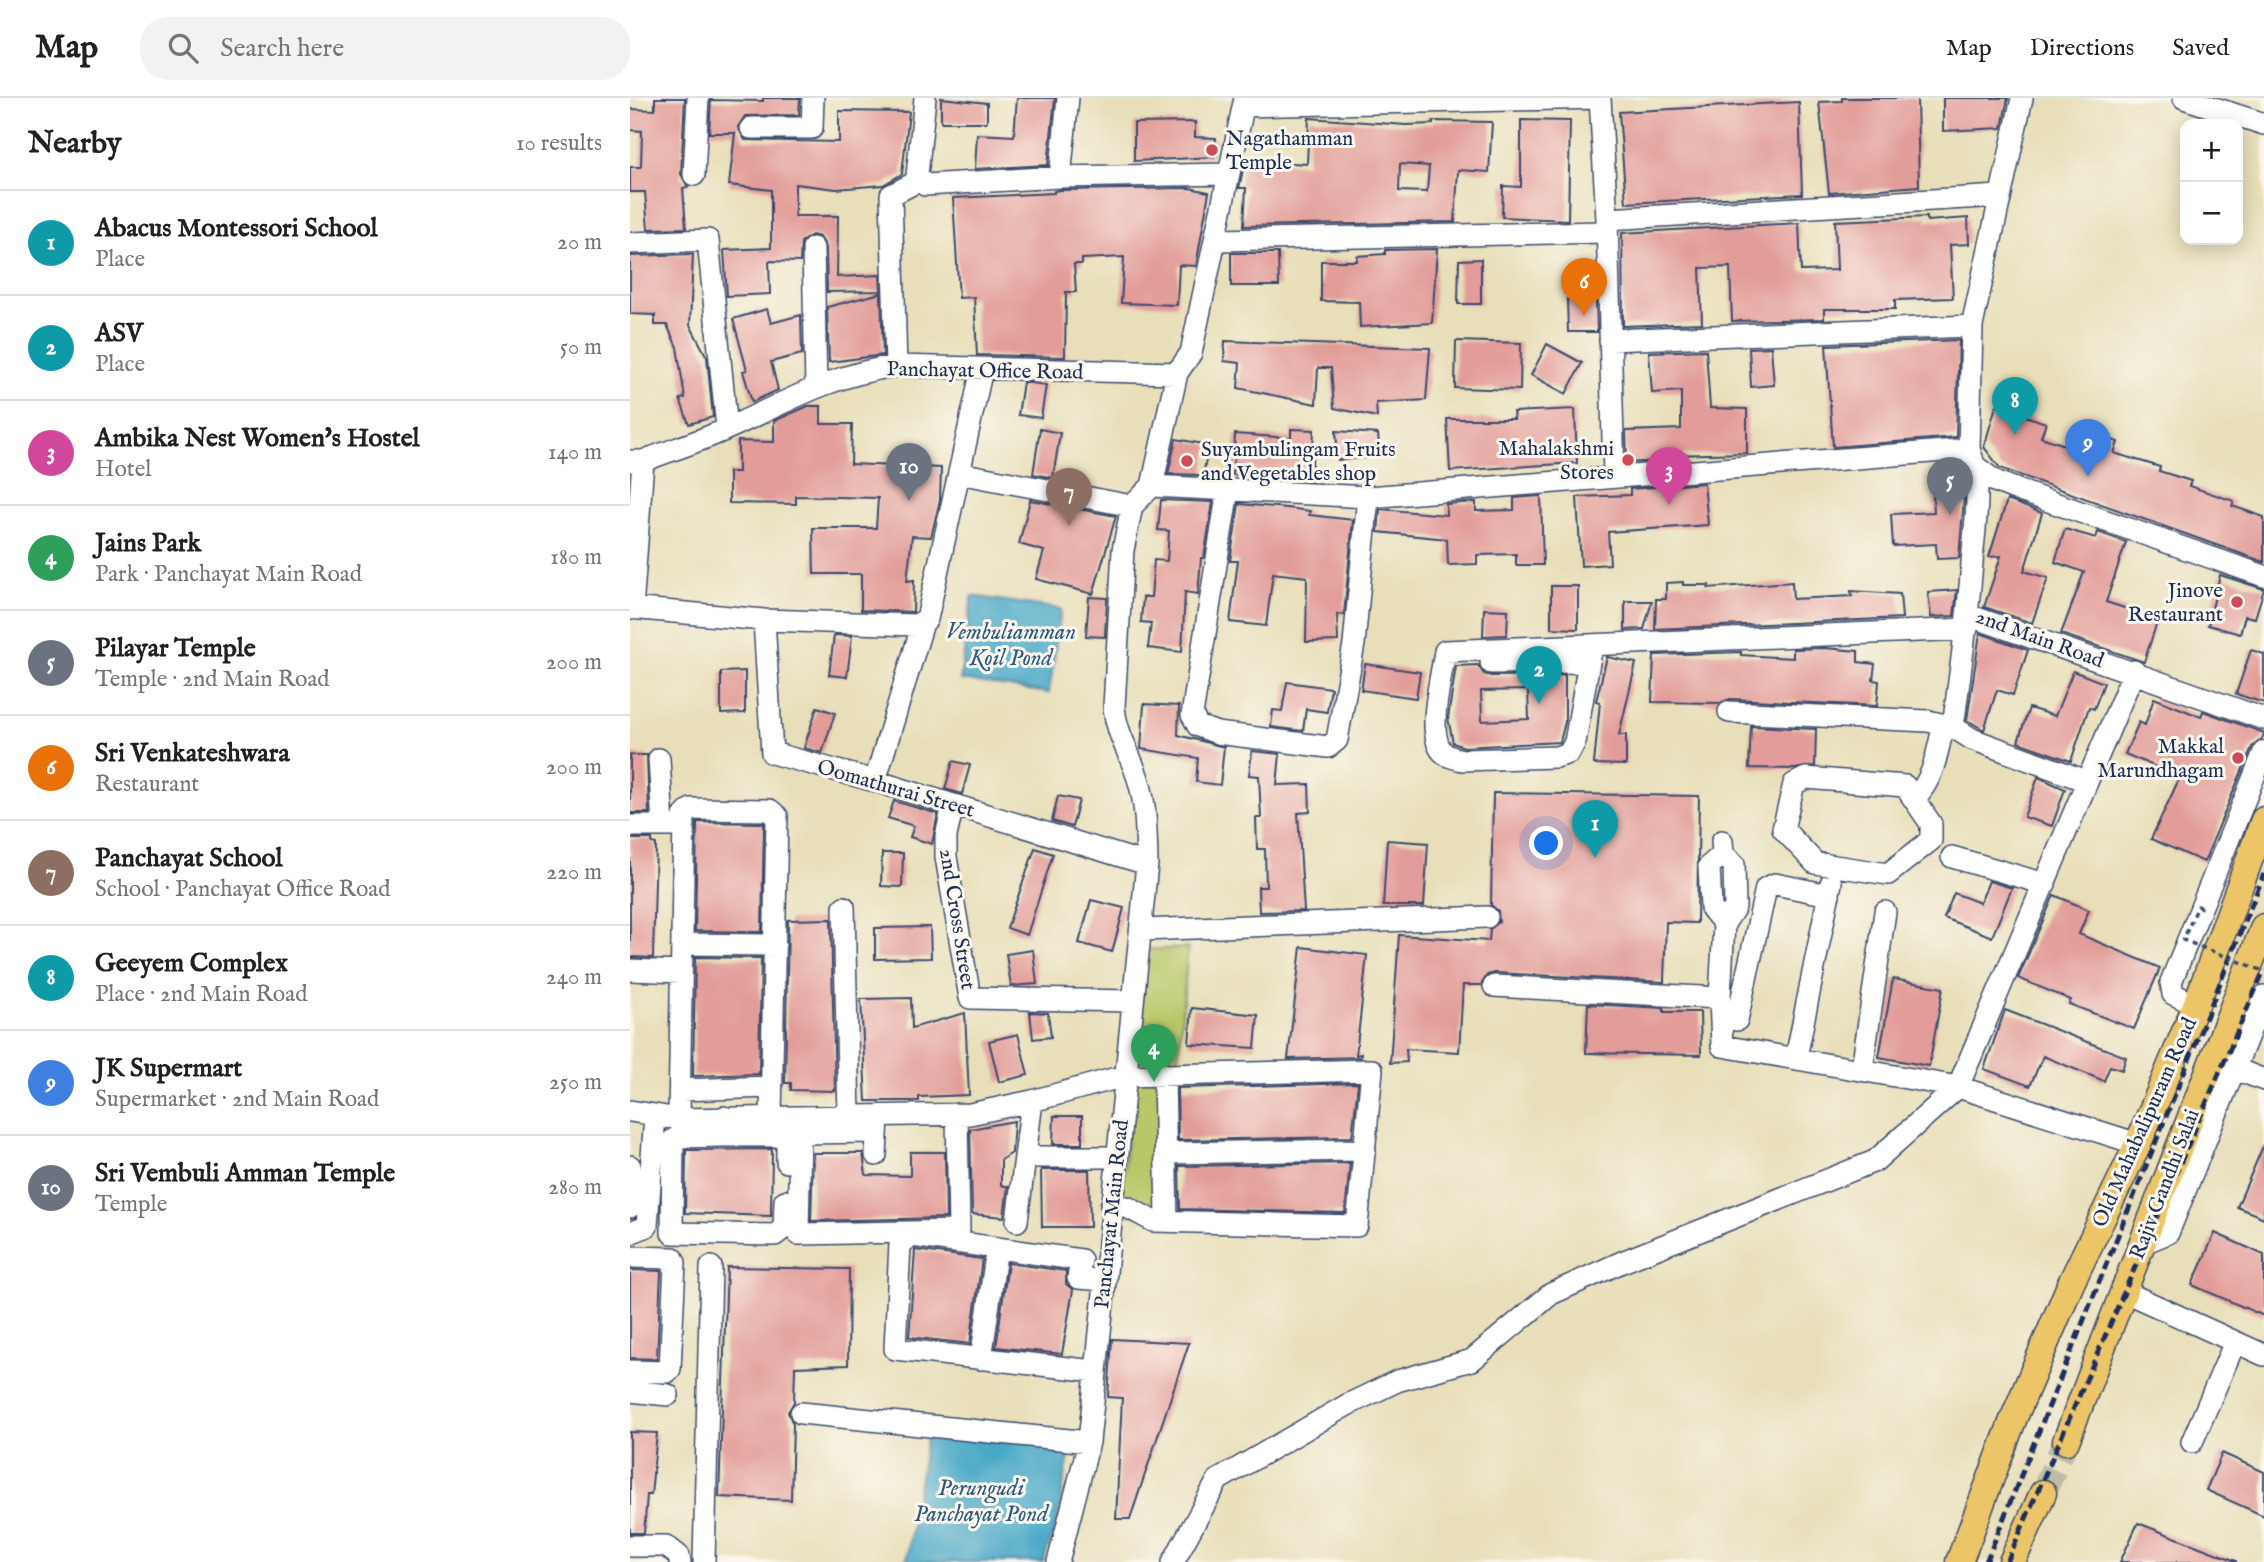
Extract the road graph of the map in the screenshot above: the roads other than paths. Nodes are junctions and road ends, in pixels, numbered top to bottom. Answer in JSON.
{"nodes":[{"id":1,"x":698,"y":98,"type":"edge"},
{"id":2,"x":813,"y":98,"type":"edge"},
{"id":3,"x":925,"y":98,"type":"edge"},
{"id":4,"x":1068,"y":98,"type":"edge"},
{"id":5,"x":1600,"y":98,"type":"edge"},
{"id":6,"x":2022,"y":98,"type":"edge"},
{"id":7,"x":2184,"y":98,"type":"edge"},
{"id":8,"x":1244,"y":102,"type":"edge"},
{"id":9,"x":2264,"y":124,"type":"edge"},
{"id":10,"x":751,"y":128,"type":"dead end"},
{"id":11,"x":1228,"y":174,"type":"junction"},
{"id":12,"x":694,"y":175,"type":"dead end"},
{"id":13,"x":1060,"y":177,"type":"junction"},
{"id":14,"x":918,"y":181,"type":"junction"},
{"id":15,"x":2000,"y":196,"type":"junction"},
{"id":16,"x":1607,"y":226,"type":"junction"},
{"id":17,"x":1215,"y":240,"type":"junction"},
{"id":18,"x":630,"y":243,"type":"edge"},
{"id":19,"x":813,"y":248,"type":"dead end"},
{"id":20,"x":1972,"y":326,"type":"junction"},
{"id":21,"x":1610,"y":340,"type":"junction"},
{"id":22,"x":896,"y":366,"type":"junction"},
{"id":23,"x":982,"y":369,"type":"junction"},
{"id":24,"x":1177,"y":373,"type":"junction"},
{"id":25,"x":816,"y":387,"type":"junction"},
{"id":26,"x":727,"y":429,"type":"junction"},
{"id":27,"x":1973,"y":458,"type":"junction"},
{"id":28,"x":636,"y":461,"type":"edge"},
{"id":29,"x":959,"y":472,"type":"junction"},
{"id":30,"x":1614,"y":476,"type":"junction"},
{"id":31,"x":1152,"y":486,"type":"junction"},
{"id":32,"x":1228,"y":490,"type":"junction"},
{"id":33,"x":1368,"y":496,"type":"junction"},
{"id":34,"x":1132,"y":506,"type":"junction"},
{"id":35,"x":2264,"y":576,"type":"edge"},
{"id":36,"x":631,"y":608,"type":"edge"},
{"id":37,"x":764,"y":620,"type":"junction"},
{"id":38,"x":925,"y":621,"type":"junction"},
{"id":39,"x":1968,"y":622,"type":"junction"},
{"id":40,"x":1590,"y":653,"type":"junction"},
{"id":41,"x":2134,"y":671,"type":"junction"},
{"id":42,"x":1729,"y":712,"type":"dead end"},
{"id":43,"x":2264,"y":719,"type":"edge"},
{"id":44,"x":1948,"y":725,"type":"junction"},
{"id":45,"x":2264,"y":752,"type":"edge"},
{"id":46,"x":659,"y":759,"type":"dead end"},
{"id":47,"x":875,"y":781,"type":"junction"},
{"id":48,"x":2086,"y":781,"type":"junction"},
{"id":49,"x":1915,"y":797,"type":"junction"},
{"id":50,"x":953,"y":804,"type":"junction"},
{"id":51,"x":2264,"y":820,"type":"edge"},
{"id":52,"x":630,"y":826,"type":"edge"},
{"id":53,"x":673,"y":826,"type":"junction"},
{"id":54,"x":1723,"y":848,"type":"dead end"},
{"id":55,"x":1952,"y":857,"type":"dead end"},
{"id":56,"x":1147,"y":864,"type":"junction"},
{"id":57,"x":1834,"y":867,"type":"junction"},
{"id":58,"x":2045,"y":884,"type":"junction"},
{"id":59,"x":1829,"y":895,"type":"junction"},
{"id":60,"x":844,"y":907,"type":"dead end"},
{"id":61,"x":1885,"y":912,"type":"dead end"},
{"id":62,"x":1487,"y":916,"type":"dead end"},
{"id":63,"x":2264,"y":927,"type":"edge"},
{"id":64,"x":1142,"y":930,"type":"junction"},
{"id":65,"x":682,"y":944,"type":"junction"},
{"id":66,"x":775,"y":945,"type":"junction"},
{"id":67,"x":630,"y":970,"type":"edge"},
{"id":68,"x":681,"y":972,"type":"junction"},
{"id":69,"x":1494,"y":986,"type":"dead end"},
{"id":70,"x":2264,"y":996,"type":"edge"},
{"id":71,"x":1720,"y":998,"type":"junction"},
{"id":72,"x":1133,"y":1001,"type":"junction"},
{"id":73,"x":2196,"y":1005,"type":"junction"},
{"id":74,"x":1737,"y":1020,"type":"dead end"},
{"id":75,"x":1796,"y":1058,"type":"junction"},
{"id":76,"x":2223,"y":1064,"type":"junction"},
{"id":77,"x":1862,"y":1069,"type":"junction"},
{"id":78,"x":1164,"y":1074,"type":"junction"},
{"id":79,"x":1124,"y":1076,"type":"junction"},
{"id":80,"x":2264,"y":1080,"type":"edge"},
{"id":81,"x":771,"y":1087,"type":"junction"},
{"id":82,"x":1958,"y":1087,"type":"junction"},
{"id":83,"x":680,"y":1090,"type":"junction"},
{"id":84,"x":1032,"y":1101,"type":"junction"},
{"id":85,"x":630,"y":1111,"type":"edge"},
{"id":86,"x":957,"y":1114,"type":"junction"},
{"id":87,"x":655,"y":1115,"type":"junction"},
{"id":88,"x":849,"y":1116,"type":"junction"},
{"id":89,"x":681,"y":1118,"type":"junction"},
{"id":90,"x":771,"y":1118,"type":"junction"},
{"id":91,"x":877,"y":1124,"type":"junction"},
{"id":92,"x":724,"y":1127,"type":"junction"},
{"id":93,"x":2138,"y":1144,"type":"junction"},
{"id":94,"x":1365,"y":1150,"type":"junction"},
{"id":95,"x":1166,"y":1153,"type":"junction"},
{"id":96,"x":876,"y":1155,"type":"dead end"},
{"id":97,"x":1025,"y":1157,"type":"junction"},
{"id":98,"x":1116,"y":1157,"type":"junction"},
{"id":99,"x":630,"y":1166,"type":"edge"},
{"id":100,"x":1111,"y":1206,"type":"junction"},
{"id":101,"x":630,"y":1207,"type":"edge"},
{"id":102,"x":1017,"y":1221,"type":"dead end"},
{"id":103,"x":1167,"y":1221,"type":"junction"},
{"id":104,"x":630,"y":1233,"type":"edge"},
{"id":105,"x":997,"y":1248,"type":"junction"},
{"id":106,"x":630,"y":1257,"type":"edge"},
{"id":107,"x":711,"y":1267,"type":"dead end"},
{"id":108,"x":1104,"y":1280,"type":"junction"},
{"id":109,"x":2123,"y":1291,"type":"junction"},
{"id":110,"x":2235,"y":1342,"type":"junction"},
{"id":111,"x":2264,"y":1355,"type":"edge"},
{"id":112,"x":981,"y":1359,"type":"junction"},
{"id":113,"x":630,"y":1371,"type":"edge"},
{"id":114,"x":1095,"y":1371,"type":"junction"},
{"id":115,"x":630,"y":1391,"type":"edge"},
{"id":116,"x":668,"y":1395,"type":"dead end"},
{"id":117,"x":801,"y":1413,"type":"dead end"},
{"id":118,"x":1088,"y":1441,"type":"junction"},
{"id":119,"x":2066,"y":1441,"type":"tunnel mouth"},
{"id":120,"x":2192,"y":1442,"type":"dead end"},
{"id":121,"x":2043,"y":1493,"type":"tunnel mouth"},
{"id":122,"x":630,"y":1545,"type":"edge"},
{"id":123,"x":680,"y":1562,"type":"edge"},
{"id":124,"x":704,"y":1562,"type":"edge"},
{"id":125,"x":1058,"y":1562,"type":"edge"},
{"id":126,"x":1173,"y":1562,"type":"edge"},
{"id":127,"x":1959,"y":1562,"type":"edge"},
{"id":128,"x":2012,"y":1562,"type":"edge"}],
"edges":[{"from":1,"to":12,"type":"street"},
{"from":2,"to":10,"type":"street"},
{"from":3,"to":14,"type":"street"},
{"from":4,"to":13,"type":"street"},
{"from":5,"to":8,"type":"street"},
{"from":5,"to":16,"type":"street"},
{"from":6,"to":15,"type":"street","name":"2nd Main Road"},
{"from":7,"to":9,"type":"street"},
{"from":8,"to":11,"type":"street"},
{"from":11,"to":13,"type":"street"},
{"from":11,"to":17,"type":"street"},
{"from":13,"to":14,"type":"street"},
{"from":14,"to":22,"type":"street"},
{"from":15,"to":16,"type":"street"},
{"from":15,"to":20,"type":"street","name":"2nd Main Road"},
{"from":16,"to":17,"type":"street"},
{"from":16,"to":21,"type":"street"},
{"from":17,"to":24,"type":"street"},
{"from":18,"to":26,"type":"street"},
{"from":19,"to":25,"type":"street"},
{"from":20,"to":21,"type":"street"},
{"from":20,"to":27,"type":"street","name":"2nd Main Road"},
{"from":21,"to":30,"type":"street"},
{"from":22,"to":23,"type":"street","name":"Panchayat Office Road"},
{"from":22,"to":25,"type":"street","name":"Panchayat Office Road"},
{"from":23,"to":24,"type":"street","name":"Panchayat Office Road"},
{"from":23,"to":29,"type":"street"},
{"from":24,"to":31,"type":"street"},
{"from":25,"to":26,"type":"street","name":"Panchayat Office Road"},
{"from":26,"to":28,"type":"street","name":"Panchayat Office Road"},
{"from":27,"to":30,"type":"street"},
{"from":27,"to":35,"type":"street"},
{"from":27,"to":39,"type":"street","name":"2nd Main Road"},
{"from":28,"to":36,"type":"street","name":"Panchayat Office Road"},
{"from":29,"to":34,"type":"street"},
{"from":29,"to":38,"type":"street"},
{"from":30,"to":33,"type":"street"},
{"from":31,"to":32,"type":"street"},
{"from":31,"to":34,"type":"street"},
{"from":32,"to":33,"type":"street"},
{"from":32,"to":33,"type":"street"},
{"from":34,"to":56,"type":"street","name":"Panchayat Main Road"},
{"from":36,"to":37,"type":"street"},
{"from":37,"to":38,"type":"street"},
{"from":37,"to":47,"type":"street","name":"Oomathurai Street"},
{"from":38,"to":47,"type":"street"},
{"from":39,"to":40,"type":"street"},
{"from":39,"to":41,"type":"street","name":"2nd Main Road"},
{"from":39,"to":44,"type":"street"},
{"from":40,"to":40,"type":"street"},
{"from":41,"to":43,"type":"street","name":"2nd Main Road"},
{"from":41,"to":48,"type":"street"},
{"from":42,"to":44,"type":"street"},
{"from":44,"to":48,"type":"street"},
{"from":44,"to":49,"type":"street"},
{"from":45,"to":73,"type":"street"},
{"from":46,"to":53,"type":"street"},
{"from":47,"to":50,"type":"street","name":"Oomathurai Street"},
{"from":48,"to":58,"type":"street"},
{"from":49,"to":57,"type":"street"},
{"from":49,"to":57,"type":"street"},
{"from":50,"to":56,"type":"street","name":"Oomathurai Street"},
{"from":50,"to":72,"type":"street","name":"2nd Cross Street"},
{"from":51,"to":73,"type":"main road","name":"Old Mahabalipuram Road"},
{"from":52,"to":53,"type":"street"},
{"from":53,"to":65,"type":"street"},
{"from":53,"to":66,"type":"street"},
{"from":54,"to":71,"type":"street"},
{"from":55,"to":58,"type":"street"},
{"from":56,"to":64,"type":"street","name":"Panchayat Main Road"},
{"from":57,"to":59,"type":"street"},
{"from":58,"to":82,"type":"street"},
{"from":59,"to":74,"type":"street"},
{"from":59,"to":75,"type":"street"},
{"from":60,"to":88,"type":"street"},
{"from":61,"to":77,"type":"street"},
{"from":62,"to":64,"type":"street"},
{"from":63,"to":76,"type":"main road","name":"Rajiv Gandhi Salai"},
{"from":64,"to":72,"type":"street","name":"Panchayat Main Road"},
{"from":65,"to":66,"type":"street"},
{"from":65,"to":68,"type":"street"},
{"from":66,"to":81,"type":"street"},
{"from":67,"to":68,"type":"street"},
{"from":68,"to":83,"type":"street"},
{"from":69,"to":71,"type":"street"},
{"from":70,"to":76,"type":"street"},
{"from":71,"to":75,"type":"street"},
{"from":72,"to":79,"type":"street","name":"Panchayat Main Road"},
{"from":73,"to":93,"type":"main road","name":"Old Mahabalipuram Road"},
{"from":75,"to":77,"type":"street"},
{"from":76,"to":80,"type":"street"},
{"from":76,"to":109,"type":"main road","name":"Rajiv Gandhi Salai"},
{"from":77,"to":82,"type":"street"},
{"from":78,"to":79,"type":"street"},
{"from":78,"to":94,"type":"street"},
{"from":78,"to":95,"type":"street"},
{"from":79,"to":84,"type":"street"},
{"from":79,"to":98,"type":"street","name":"Panchayat Main Road"},
{"from":81,"to":83,"type":"street"},
{"from":81,"to":90,"type":"street"},
{"from":82,"to":93,"type":"street"},
{"from":82,"to":126,"type":"street"},
{"from":83,"to":89,"type":"street"},
{"from":84,"to":86,"type":"street"},
{"from":84,"to":97,"type":"street"},
{"from":85,"to":87,"type":"street"},
{"from":86,"to":91,"type":"street"},
{"from":86,"to":91,"type":"street"},
{"from":87,"to":89,"type":"street"},
{"from":87,"to":104,"type":"street"},
{"from":88,"to":90,"type":"street"},
{"from":88,"to":91,"type":"street"},
{"from":89,"to":92,"type":"street"},
{"from":90,"to":92,"type":"street"},
{"from":91,"to":96,"type":"street"},
{"from":92,"to":92,"type":"street"},
{"from":93,"to":127,"type":"main road","name":"Rajiv Gandhi Salai"},
{"from":94,"to":95,"type":"street"},
{"from":94,"to":103,"type":"street"},
{"from":95,"to":103,"type":"street"},
{"from":97,"to":98,"type":"street"},
{"from":97,"to":102,"type":"street"},
{"from":98,"to":100,"type":"street","name":"Panchayat Main Road"},
{"from":99,"to":101,"type":"street"},
{"from":100,"to":103,"type":"street"},
{"from":100,"to":108,"type":"street","name":"Panchayat Main Road"},
{"from":105,"to":108,"type":"street"},
{"from":105,"to":112,"type":"street"},
{"from":105,"to":112,"type":"street"},
{"from":106,"to":113,"type":"street"},
{"from":107,"to":124,"type":"street"},
{"from":108,"to":114,"type":"street","name":"Panchayat Main Road"},
{"from":109,"to":110,"type":"street"},
{"from":109,"to":119,"type":"main road","name":"Rajiv Gandhi Salai"},
{"from":110,"to":111,"type":"street"},
{"from":110,"to":120,"type":"street"},
{"from":112,"to":114,"type":"street"},
{"from":114,"to":118,"type":"street","name":"Panchayat Main Road"},
{"from":115,"to":116,"type":"street"},
{"from":117,"to":118,"type":"street"},
{"from":118,"to":125,"type":"street","name":"Panchayat Main Road"},
{"from":121,"to":128,"type":"main road"},
{"from":122,"to":123,"type":"street"}]}
